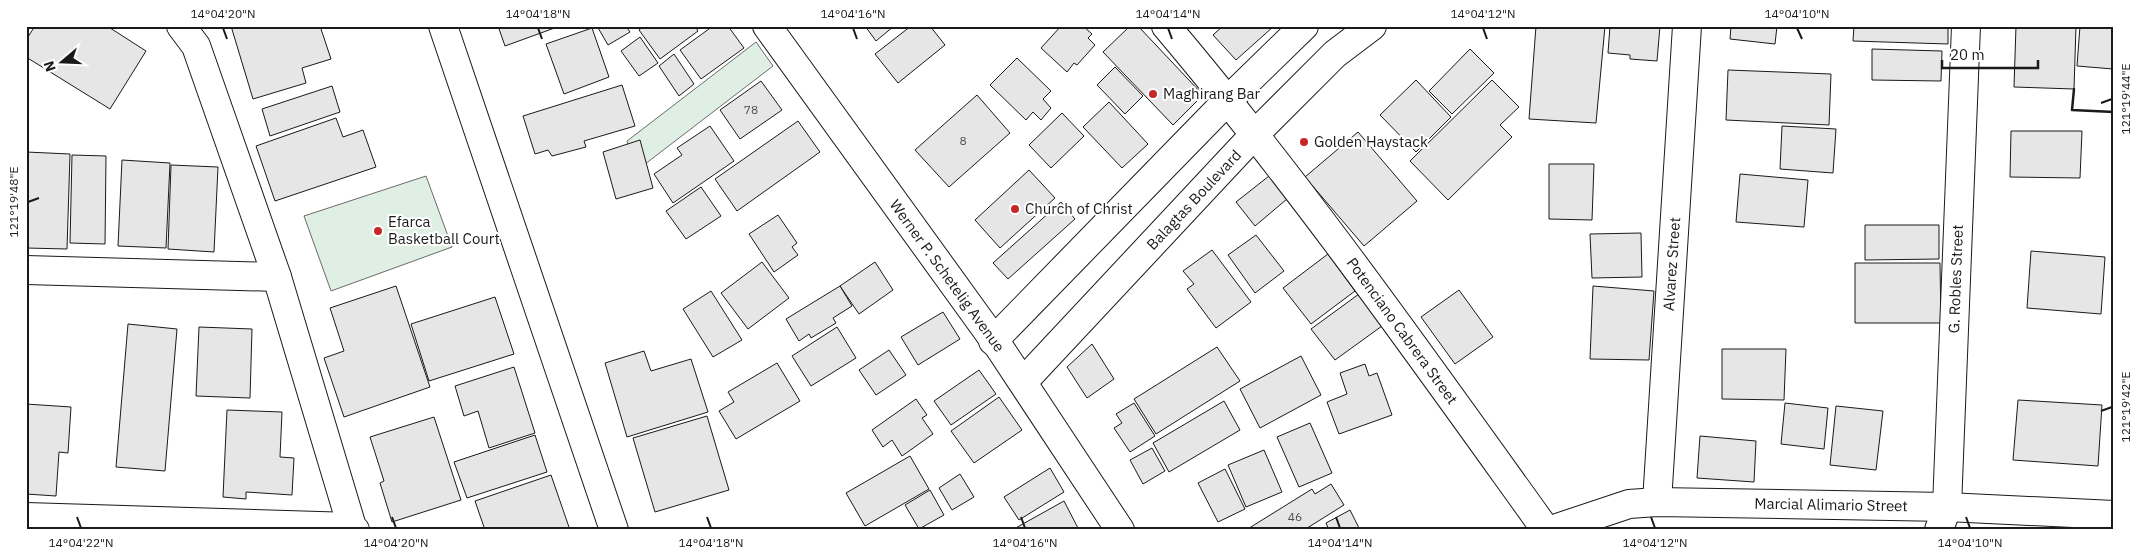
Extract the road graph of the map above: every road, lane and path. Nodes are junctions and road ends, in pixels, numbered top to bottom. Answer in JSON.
{"nodes":[{"id":1,"x":181,"y":26,"type":"edge"},
{"id":2,"x":443,"y":26,"type":"edge"},
{"id":3,"x":767,"y":26,"type":"edge"},
{"id":4,"x":1166,"y":26,"type":"edge"},
{"id":5,"x":1304,"y":26,"type":"edge"},
{"id":6,"x":1372,"y":26,"type":"edge"},
{"id":7,"x":1687,"y":26,"type":"edge"},
{"id":8,"x":1966,"y":26,"type":"edge"},
{"id":9,"x":1228,"y":100,"type":"junction"},
{"id":10,"x":1254,"y":135,"type":"junction"},
{"id":11,"x":26,"y":270,"type":"edge"},
{"id":12,"x":277,"y":278,"type":"junction"},
{"id":13,"x":993,"y":341,"type":"junction"},
{"id":14,"x":1022,"y":382,"type":"junction"},
{"id":15,"x":1657,"y":502,"type":"junction"},
{"id":16,"x":2114,"y":515,"type":"edge"},
{"id":17,"x":26,"y":517,"type":"edge"},
{"id":18,"x":1943,"y":518,"type":"edge"},
{"id":19,"x":354,"y":528,"type":"edge"},
{"id":20,"x":614,"y":530,"type":"edge"},
{"id":21,"x":1120,"y":530,"type":"edge"},
{"id":22,"x":1546,"y":530,"type":"edge"},
{"id":23,"x":1551,"y":530,"type":"edge"}],
"edges":[{"from":1,"to":12,"type":"street"},
{"from":2,"to":20,"type":"street"},
{"from":3,"to":13,"type":"street","name":"Werner P. Schetelig Avenue"},
{"from":4,"to":9,"type":"street"},
{"from":5,"to":9,"type":"street"},
{"from":6,"to":10,"type":"street","name":"Balagtas Boulevard"},
{"from":7,"to":15,"type":"street","name":"Alvarez Street"},
{"from":8,"to":18,"type":"street","name":"G. Robles Street"},
{"from":9,"to":10,"type":"street","name":"Potenciano Cabrera Street"},
{"from":9,"to":13,"type":"street"},
{"from":10,"to":14,"type":"street","name":"Balagtas Boulevard"},
{"from":10,"to":22,"type":"street","name":"Potenciano Cabrera Street"},
{"from":11,"to":12,"type":"street"},
{"from":12,"to":19,"type":"street"},
{"from":13,"to":14,"type":"street","name":"Werner P. Schetelig Avenue"},
{"from":14,"to":21,"type":"street","name":"Werner P. Schetelig Avenue"},
{"from":15,"to":18,"type":"street","name":"Marcial Alimario Street"},
{"from":15,"to":23,"type":"street","name":"Marcial Alimario Street"},
{"from":16,"to":18,"type":"street","name":"Marcial Alimario Street"},
{"from":17,"to":19,"type":"street"}]}
